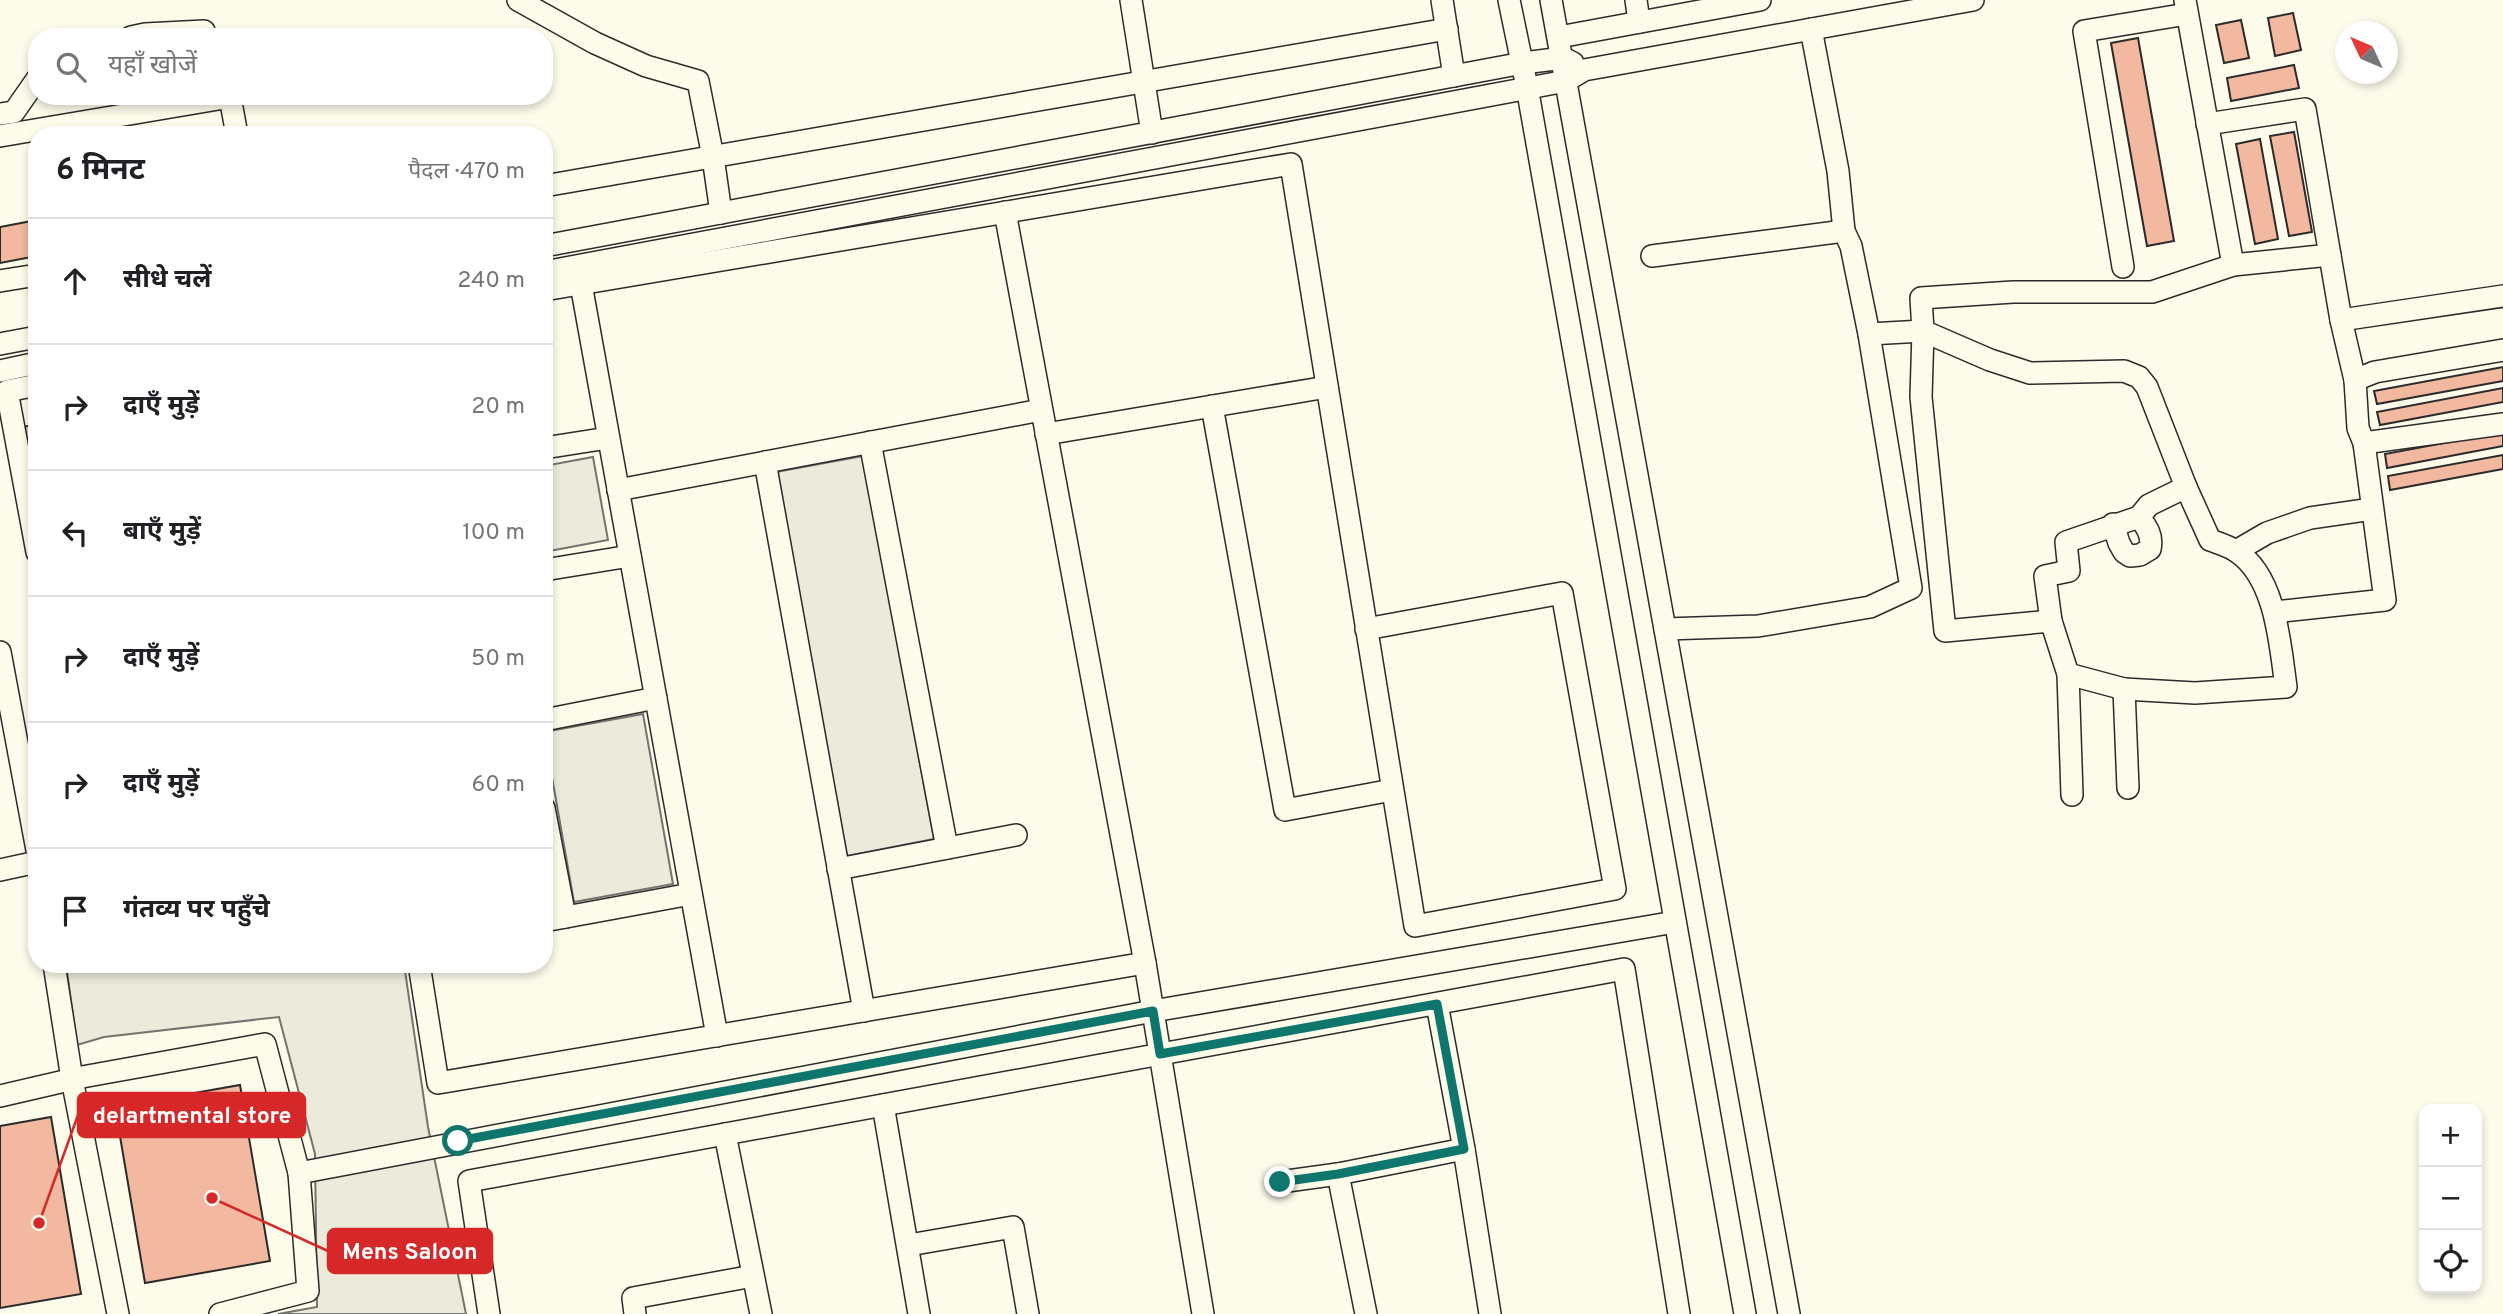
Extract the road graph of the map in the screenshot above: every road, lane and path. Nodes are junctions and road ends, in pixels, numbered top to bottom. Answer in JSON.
{"nodes":[{"id":1,"x":518,"y":0,"type":"edge"},
{"id":2,"x":1131,"y":0,"type":"edge"},
{"id":3,"x":1442,"y":0,"type":"edge"},
{"id":4,"x":1509,"y":0,"type":"edge"},
{"id":5,"x":1551,"y":0,"type":"edge"},
{"id":6,"x":1636,"y":0,"type":"edge"},
{"id":7,"x":1760,"y":0,"type":"edge"},
{"id":8,"x":1973,"y":0,"type":"edge"},
{"id":9,"x":2186,"y":7,"type":"edge"},
{"id":10,"x":1639,"y":22,"type":"junction"},
{"id":11,"x":1447,"y":29,"type":"junction"},
{"id":12,"x":1811,"y":29,"type":"junction"},
{"id":13,"x":1561,"y":47,"type":"junction"},
{"id":14,"x":1523,"y":63,"type":"junction"},
{"id":15,"x":1575,"y":75,"type":"junction"},
{"id":16,"x":1454,"y":76,"type":"junction"},
{"id":17,"x":1144,"y":82,"type":"junction"},
{"id":18,"x":1527,"y":87,"type":"junction"},
{"id":19,"x":28,"y":92,"type":"edge"},
{"id":20,"x":183,"y":105,"type":"edge"},
{"id":21,"x":231,"y":105,"type":"edge"},
{"id":22,"x":0,"y":114,"type":"edge"},
{"id":23,"x":2207,"y":124,"type":"junction"},
{"id":24,"x":59,"y":126,"type":"edge"},
{"id":25,"x":235,"y":126,"type":"edge"},
{"id":26,"x":28,"y":131,"type":"edge"},
{"id":27,"x":1152,"y":133,"type":"junction"},
{"id":28,"x":0,"y":136,"type":"edge"},
{"id":29,"x":713,"y":157,"type":"junction"},
{"id":30,"x":553,"y":184,"type":"edge"},
{"id":31,"x":1005,"y":212,"type":"junction"},
{"id":32,"x":721,"y":213,"type":"junction"},
{"id":33,"x":1844,"y":231,"type":"junction"},
{"id":34,"x":553,"y":244,"type":"edge"},
{"id":35,"x":2330,"y":255,"type":"junction"},
{"id":36,"x":1651,"y":256,"type":"dead end"},
{"id":37,"x":2233,"y":265,"type":"junction"},
{"id":38,"x":2123,"y":267,"type":"dead end"},
{"id":39,"x":553,"y":270,"type":"edge"},
{"id":40,"x":28,"y":276,"type":"edge"},
{"id":41,"x":0,"y":281,"type":"edge"},
{"id":42,"x":581,"y":284,"type":"junction"},
{"id":43,"x":553,"y":289,"type":"edge"},
{"id":44,"x":2503,"y":296,"type":"edge"},
{"id":45,"x":2341,"y":320,"type":"junction"},
{"id":46,"x":1923,"y":331,"type":"junction"},
{"id":47,"x":1869,"y":334,"type":"junction"},
{"id":48,"x":28,"y":339,"type":"edge"},
{"id":49,"x":0,"y":344,"type":"edge"},
{"id":50,"x":2503,"y":350,"type":"edge"},
{"id":51,"x":28,"y":365,"type":"edge"},
{"id":52,"x":0,"y":371,"type":"edge"},
{"id":53,"x":2355,"y":380,"type":"junction"},
{"id":54,"x":28,"y":387,"type":"edge"},
{"id":55,"x":1327,"y":387,"type":"junction"},
{"id":56,"x":1212,"y":406,"type":"junction"},
{"id":57,"x":1041,"y":411,"type":"junction"},
{"id":58,"x":2503,"y":424,"type":"edge"},
{"id":59,"x":1046,"y":434,"type":"junction"},
{"id":60,"x":608,"y":438,"type":"junction"},
{"id":61,"x":870,"y":442,"type":"junction"},
{"id":62,"x":2364,"y":443,"type":"junction"},
{"id":63,"x":553,"y":447,"type":"edge"},
{"id":64,"x":765,"y":462,"type":"junction"},
{"id":65,"x":2186,"y":487,"type":"junction"},
{"id":66,"x":618,"y":490,"type":"junction"},
{"id":67,"x":28,"y":502,"type":"edge"},
{"id":68,"x":2372,"y":509,"type":"junction"},
{"id":69,"x":2139,"y":517,"type":"junction"},
{"id":70,"x":2113,"y":524,"type":"junction"},
{"id":71,"x":2235,"y":551,"type":"junction"},
{"id":72,"x":630,"y":556,"type":"junction"},
{"id":73,"x":553,"y":569,"type":"edge"},
{"id":74,"x":1911,"y":588,"type":"junction"},
{"id":75,"x":1942,"y":597,"type":"junction"},
{"id":76,"x":2275,"y":612,"type":"junction"},
{"id":77,"x":2051,"y":621,"type":"junction"},
{"id":78,"x":1366,"y":629,"type":"junction"},
{"id":79,"x":1665,"y":629,"type":"junction"},
{"id":80,"x":0,"y":652,"type":"edge"},
{"id":81,"x":2068,"y":674,"type":"junction"},
{"id":82,"x":2124,"y":690,"type":"junction"},
{"id":83,"x":656,"y":698,"type":"junction"},
{"id":84,"x":553,"y":718,"type":"edge"},
{"id":85,"x":2128,"y":788,"type":"dead end"},
{"id":86,"x":1392,"y":790,"type":"junction"},
{"id":87,"x":2072,"y":795,"type":"dead end"},
{"id":88,"x":28,"y":802,"type":"edge"},
{"id":89,"x":1016,"y":835,"type":"dead end"},
{"id":90,"x":947,"y":848,"type":"junction"},
{"id":91,"x":28,"y":864,"type":"edge"},
{"id":92,"x":838,"y":869,"type":"junction"},
{"id":93,"x":0,"y":870,"type":"edge"},
{"id":94,"x":691,"y":894,"type":"junction"},
{"id":95,"x":553,"y":899,"type":"edge"},
{"id":96,"x":555,"y":919,"type":"edge"},
{"id":97,"x":1675,"y":922,"type":"junction"},
{"id":98,"x":1145,"y":963,"type":"junction"},
{"id":99,"x":55,"y":973,"type":"edge"},
{"id":100,"x":420,"y":973,"type":"edge"},
{"id":101,"x":1437,"y":1004,"type":"junction"},
{"id":102,"x":864,"y":1011,"type":"junction"},
{"id":103,"x":1153,"y":1011,"type":"junction"},
{"id":104,"x":717,"y":1036,"type":"junction"},
{"id":105,"x":1160,"y":1054,"type":"junction"},
{"id":106,"x":72,"y":1079,"type":"junction"},
{"id":107,"x":0,"y":1096,"type":"edge"},
{"id":108,"x":883,"y":1105,"type":"junction"},
{"id":109,"x":725,"y":1134,"type":"junction"},
{"id":110,"x":1464,"y":1149,"type":"junction"},
{"id":111,"x":299,"y":1172,"type":"junction"},
{"id":112,"x":1338,"y":1174,"type":"junction"},
{"id":113,"x":1280,"y":1182,"type":"dead end"},
{"id":114,"x":909,"y":1245,"type":"junction"},
{"id":115,"x":753,"y":1276,"type":"junction"},
{"id":116,"x":118,"y":1314,"type":"edge"},
{"id":117,"x":220,"y":1314,"type":"edge"},
{"id":118,"x":489,"y":1314,"type":"edge"},
{"id":119,"x":635,"y":1314,"type":"edge"},
{"id":120,"x":761,"y":1314,"type":"edge"},
{"id":121,"x":919,"y":1314,"type":"edge"},
{"id":122,"x":1028,"y":1314,"type":"edge"},
{"id":123,"x":1203,"y":1314,"type":"edge"},
{"id":124,"x":1366,"y":1314,"type":"edge"},
{"id":125,"x":1490,"y":1314,"type":"edge"},
{"id":126,"x":1679,"y":1314,"type":"edge"},
{"id":127,"x":1745,"y":1314,"type":"edge"},
{"id":128,"x":1789,"y":1314,"type":"edge"}],
"edges":[{"from":1,"to":29,"type":"street"},
{"from":2,"to":17,"type":"street"},
{"from":3,"to":11,"type":"street"},
{"from":4,"to":14,"type":"street"},
{"from":5,"to":13,"type":"street"},
{"from":6,"to":10,"type":"street"},
{"from":7,"to":10,"type":"street"},
{"from":8,"to":12,"type":"street"},
{"from":9,"to":23,"type":"street"},
{"from":9,"to":38,"type":"street"},
{"from":10,"to":13,"type":"street"},
{"from":11,"to":16,"type":"street"},
{"from":11,"to":17,"type":"street"},
{"from":12,"to":15,"type":"street"},
{"from":12,"to":33,"type":"street"},
{"from":13,"to":14,"type":"street"},
{"from":13,"to":15,"type":"street"},
{"from":14,"to":16,"type":"street"},
{"from":14,"to":18,"type":"street"},
{"from":15,"to":18,"type":"street"},
{"from":15,"to":79,"type":"street"},
{"from":16,"to":27,"type":"street"},
{"from":17,"to":27,"type":"street"},
{"from":17,"to":29,"type":"street"},
{"from":18,"to":39,"type":"street"},
{"from":18,"to":97,"type":"street"},
{"from":19,"to":22,"type":"street"},
{"from":20,"to":24,"type":"street"},
{"from":21,"to":25,"type":"street"},
{"from":23,"to":35,"type":"street"},
{"from":23,"to":37,"type":"street"},
{"from":26,"to":28,"type":"street"},
{"from":27,"to":32,"type":"street"},
{"from":29,"to":30,"type":"street"},
{"from":29,"to":32,"type":"street"},
{"from":31,"to":42,"type":"street"},
{"from":31,"to":55,"type":"street"},
{"from":31,"to":57,"type":"street"},
{"from":32,"to":34,"type":"street"},
{"from":33,"to":36,"type":"street"},
{"from":33,"to":47,"type":"street"},
{"from":35,"to":37,"type":"street"},
{"from":35,"to":45,"type":"street"},
{"from":37,"to":46,"type":"street"},
{"from":40,"to":41,"type":"street"},
{"from":42,"to":43,"type":"street"},
{"from":42,"to":60,"type":"street"},
{"from":44,"to":45,"type":"street"},
{"from":45,"to":53,"type":"street"},
{"from":46,"to":47,"type":"street"},
{"from":46,"to":65,"type":"street"},
{"from":46,"to":75,"type":"street"},
{"from":47,"to":74,"type":"street"},
{"from":48,"to":49,"type":"street"},
{"from":50,"to":53,"type":"street"},
{"from":51,"to":52,"type":"street"},
{"from":53,"to":62,"type":"street"},
{"from":54,"to":67,"type":"street"},
{"from":55,"to":56,"type":"street"},
{"from":55,"to":78,"type":"street"},
{"from":56,"to":59,"type":"street"},
{"from":56,"to":86,"type":"street"},
{"from":57,"to":59,"type":"street"},
{"from":57,"to":61,"type":"street"},
{"from":58,"to":62,"type":"street"},
{"from":59,"to":98,"type":"street"},
{"from":60,"to":63,"type":"street"},
{"from":60,"to":66,"type":"street"},
{"from":61,"to":64,"type":"street"},
{"from":61,"to":90,"type":"street"},
{"from":62,"to":68,"type":"street"},
{"from":64,"to":66,"type":"street"},
{"from":64,"to":92,"type":"street"},
{"from":65,"to":69,"type":"street"},
{"from":65,"to":71,"type":"street"},
{"from":66,"to":72,"type":"street"},
{"from":68,"to":71,"type":"street"},
{"from":68,"to":76,"type":"street"},
{"from":69,"to":70,"type":"street"},
{"from":69,"to":70,"type":"street"},
{"from":70,"to":77,"type":"street"},
{"from":71,"to":76,"type":"street"},
{"from":72,"to":73,"type":"street"},
{"from":72,"to":83,"type":"street"},
{"from":74,"to":75,"type":"street"},
{"from":74,"to":79,"type":"street"},
{"from":75,"to":77,"type":"street"},
{"from":76,"to":82,"type":"street"},
{"from":77,"to":81,"type":"street"},
{"from":78,"to":86,"type":"street"},
{"from":78,"to":86,"type":"street"},
{"from":79,"to":128,"type":"street"},
{"from":80,"to":88,"type":"street"},
{"from":81,"to":82,"type":"street"},
{"from":81,"to":87,"type":"street"},
{"from":82,"to":85,"type":"street"},
{"from":83,"to":84,"type":"street"},
{"from":83,"to":94,"type":"street"},
{"from":89,"to":90,"type":"street"},
{"from":90,"to":92,"type":"street"},
{"from":91,"to":93,"type":"street"},
{"from":92,"to":102,"type":"street"},
{"from":94,"to":96,"type":"street"},
{"from":94,"to":104,"type":"street"},
{"from":95,"to":96,"type":"street"},
{"from":97,"to":103,"type":"street"},
{"from":97,"to":127,"type":"street"},
{"from":98,"to":102,"type":"street"},
{"from":98,"to":103,"type":"street"},
{"from":99,"to":106,"type":"street"},
{"from":100,"to":104,"type":"street"},
{"from":101,"to":105,"type":"street"},
{"from":101,"to":110,"type":"street"},
{"from":101,"to":126,"type":"street"},
{"from":102,"to":104,"type":"street"},
{"from":103,"to":105,"type":"street"},
{"from":103,"to":111,"type":"street"},
{"from":105,"to":108,"type":"street"},
{"from":105,"to":123,"type":"street"},
{"from":106,"to":107,"type":"street"},
{"from":106,"to":111,"type":"street"},
{"from":106,"to":116,"type":"street"},
{"from":108,"to":109,"type":"street"},
{"from":108,"to":114,"type":"street"},
{"from":109,"to":115,"type":"street"},
{"from":109,"to":118,"type":"street"},
{"from":110,"to":112,"type":"street"},
{"from":110,"to":125,"type":"street"},
{"from":111,"to":117,"type":"street"},
{"from":112,"to":113,"type":"street"},
{"from":112,"to":124,"type":"street"},
{"from":114,"to":121,"type":"street"},
{"from":114,"to":122,"type":"street"},
{"from":115,"to":119,"type":"street"},
{"from":115,"to":120,"type":"street"}]}
